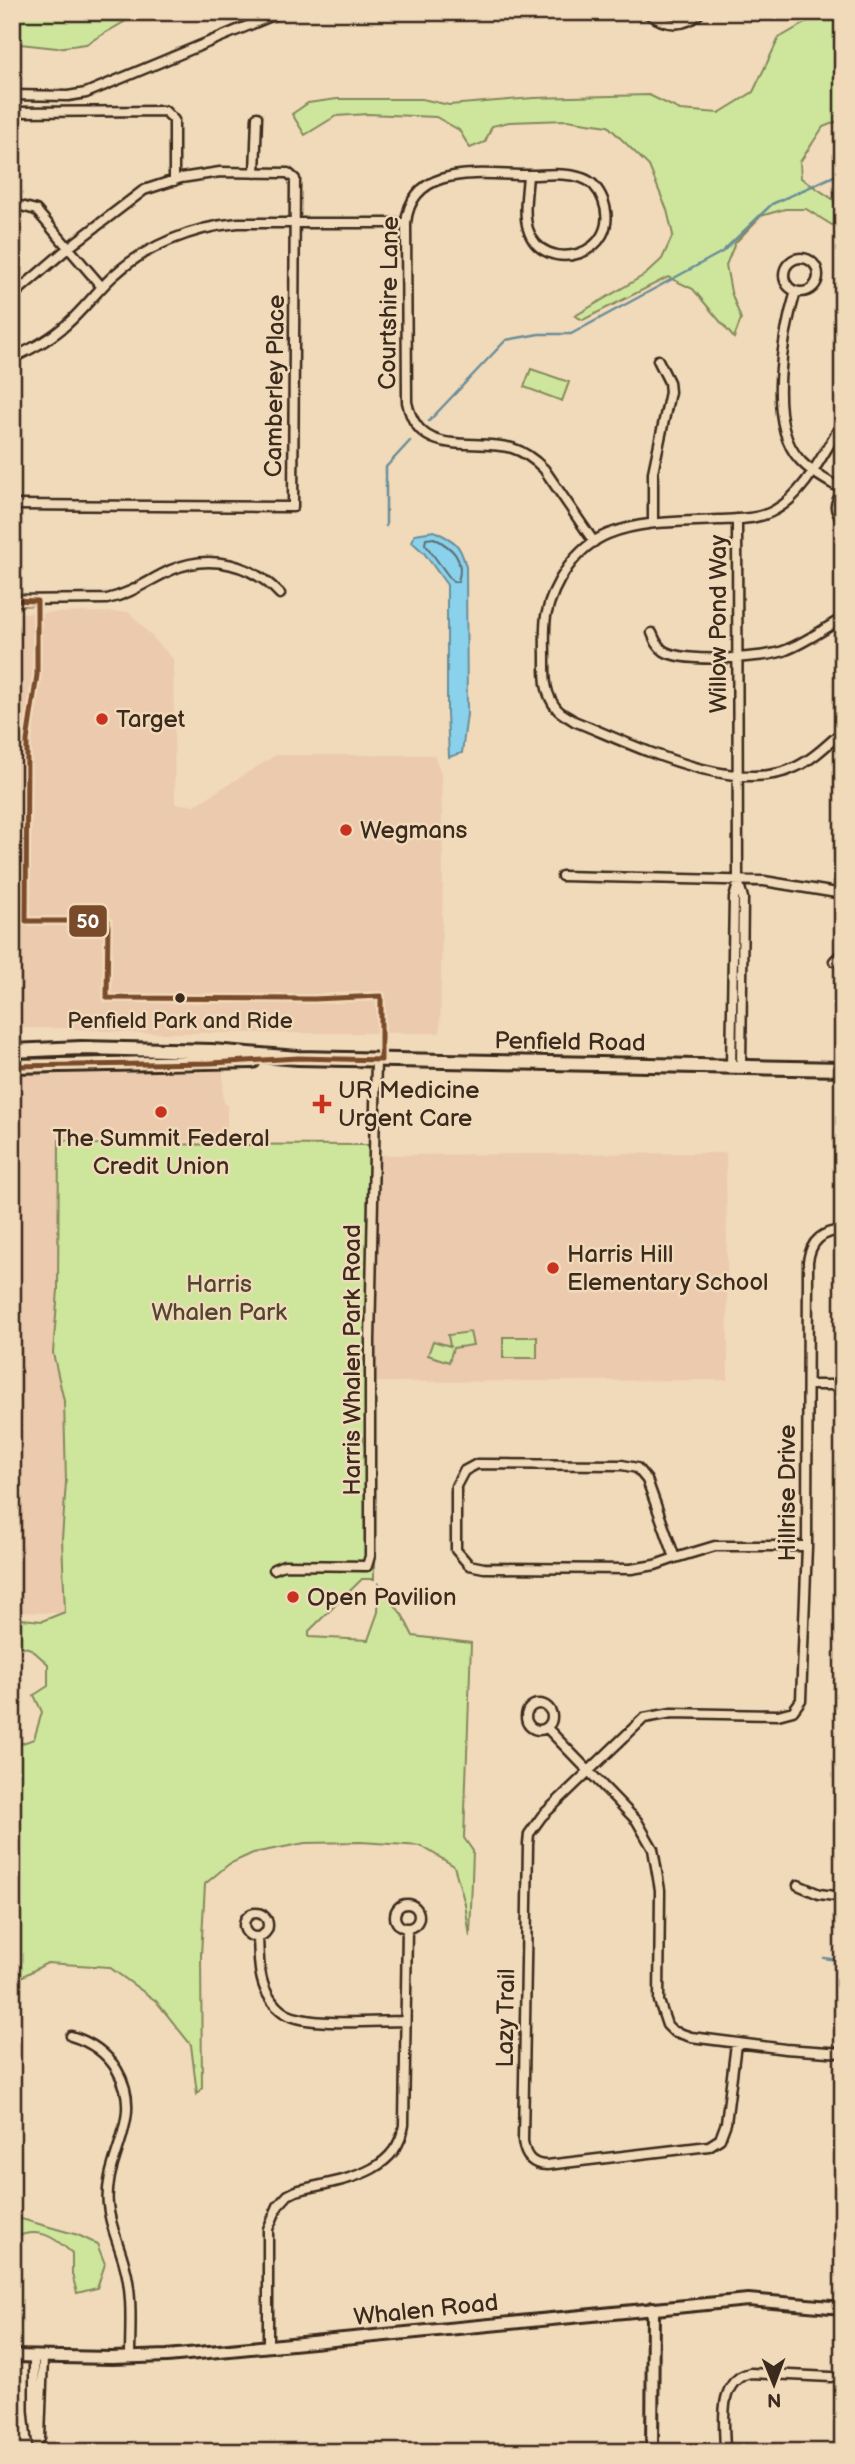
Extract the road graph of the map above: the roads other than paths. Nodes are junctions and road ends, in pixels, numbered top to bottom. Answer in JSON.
{"nodes":[{"id":1,"x":281,"y":12,"type":"edge"},
{"id":2,"x":646,"y":12,"type":"edge"},
{"id":3,"x":701,"y":12,"type":"edge"},
{"id":4,"x":12,"y":95,"type":"edge"},
{"id":5,"x":12,"y":112,"type":"edge"},
{"id":6,"x":257,"y":117,"type":"dead end"},
{"id":7,"x":256,"y":173,"type":"junction"},
{"id":8,"x":528,"y":175,"type":"junction"},
{"id":9,"x":174,"y":181,"type":"junction"},
{"id":10,"x":12,"y":207,"type":"edge"},
{"id":11,"x":296,"y":222,"type":"junction"},
{"id":12,"x":406,"y":223,"type":"junction"},
{"id":13,"x":68,"y":248,"type":"junction"},
{"id":14,"x":102,"y":287,"type":"junction"},
{"id":15,"x":796,"y":291,"type":"junction"},
{"id":16,"x":12,"y":296,"type":"edge"},
{"id":17,"x":12,"y":358,"type":"edge"},
{"id":18,"x":659,"y":360,"type":"dead end"},
{"id":19,"x":843,"y":422,"type":"edge"},
{"id":20,"x":812,"y":470,"type":"junction"},
{"id":21,"x":843,"y":491,"type":"edge"},
{"id":22,"x":12,"y":505,"type":"edge"},
{"id":23,"x":737,"y":519,"type":"junction"},
{"id":24,"x":843,"y":521,"type":"edge"},
{"id":25,"x":653,"y":523,"type":"junction"},
{"id":26,"x":594,"y":542,"type":"junction"},
{"id":27,"x":280,"y":594,"type":"dead end"},
{"id":28,"x":12,"y":600,"type":"edge"},
{"id":29,"x":843,"y":618,"type":"edge"},
{"id":30,"x":652,"y":633,"type":"dead end"},
{"id":31,"x":738,"y":657,"type":"junction"},
{"id":32,"x":843,"y":732,"type":"edge"},
{"id":33,"x":736,"y":775,"type":"junction"},
{"id":34,"x":562,"y":876,"type":"dead end"},
{"id":35,"x":738,"y":881,"type":"junction"},
{"id":36,"x":843,"y":894,"type":"edge"},
{"id":37,"x":843,"y":952,"type":"edge"},
{"id":38,"x":834,"y":961,"type":"dead end"},
{"id":39,"x":12,"y":1051,"type":"edge"},
{"id":40,"x":298,"y":1058,"type":"junction"},
{"id":41,"x":376,"y":1060,"type":"junction"},
{"id":42,"x":12,"y":1066,"type":"edge"},
{"id":43,"x":736,"y":1066,"type":"junction"},
{"id":44,"x":843,"y":1069,"type":"edge"},
{"id":45,"x":843,"y":1230,"type":"edge"},
{"id":46,"x":808,"y":1385,"type":"junction"},
{"id":47,"x":843,"y":1385,"type":"edge"},
{"id":48,"x":807,"y":1546,"type":"junction"},
{"id":49,"x":675,"y":1558,"type":"junction"},
{"id":50,"x":274,"y":1569,"type":"dead end"},
{"id":51,"x":730,"y":1715,"type":"joint"},
{"id":52,"x":547,"y":1728,"type":"dead end"},
{"id":53,"x":588,"y":1771,"type":"junction"},
{"id":54,"x":798,"y":1885,"type":"dead end"},
{"id":55,"x":843,"y":1897,"type":"edge"},
{"id":56,"x":407,"y":1928,"type":"dead end"},
{"id":57,"x":258,"y":1937,"type":"dead end"},
{"id":58,"x":404,"y":2021,"type":"junction"},
{"id":59,"x":71,"y":2036,"type":"dead end"},
{"id":60,"x":736,"y":2044,"type":"junction"},
{"id":61,"x":843,"y":2053,"type":"edge"},
{"id":62,"x":653,"y":2308,"type":"junction"},
{"id":63,"x":843,"y":2308,"type":"edge"},
{"id":64,"x":268,"y":2347,"type":"junction"},
{"id":65,"x":12,"y":2356,"type":"edge"},
{"id":66,"x":38,"y":2357,"type":"junction"},
{"id":67,"x":130,"y":2358,"type":"junction"},
{"id":68,"x":831,"y":2376,"type":"dead end"},
{"id":69,"x":38,"y":2452,"type":"edge"},
{"id":70,"x":652,"y":2452,"type":"edge"},
{"id":71,"x":725,"y":2452,"type":"edge"}],
"edges":[{"from":1,"to":4,"type":"street"},
{"from":2,"to":3,"type":"street"},
{"from":5,"to":9,"type":"street"},
{"from":6,"to":7,"type":"street"},
{"from":7,"to":9,"type":"street","name":"Camberley Place"},
{"from":7,"to":11,"type":"street","name":"Camberley Place"},
{"from":8,"to":8,"type":"street","name":"Courtshire Lane"},
{"from":8,"to":12,"type":"street","name":"Courtshire Lane"},
{"from":9,"to":13,"type":"street","name":"Camberley Place"},
{"from":10,"to":13,"type":"street"},
{"from":11,"to":12,"type":"street"},
{"from":11,"to":14,"type":"street"},
{"from":11,"to":22,"type":"street","name":"Camberley Place"},
{"from":12,"to":26,"type":"street","name":"Courtshire Lane"},
{"from":13,"to":14,"type":"street"},
{"from":13,"to":16,"type":"street","name":"Camberley Place"},
{"from":14,"to":17,"type":"street"},
{"from":15,"to":15,"type":"street"},
{"from":15,"to":20,"type":"street"},
{"from":18,"to":25,"type":"street"},
{"from":19,"to":20,"type":"street","name":"Willow Pond Way"},
{"from":20,"to":21,"type":"street"},
{"from":20,"to":23,"type":"street","name":"Willow Pond Way"},
{"from":21,"to":24,"type":"street"},
{"from":23,"to":25,"type":"street"},
{"from":23,"to":31,"type":"street","name":"Willow Pond Way"},
{"from":25,"to":26,"type":"street"},
{"from":26,"to":33,"type":"street"},
{"from":27,"to":28,"type":"street"},
{"from":29,"to":31,"type":"street"},
{"from":30,"to":31,"type":"street"},
{"from":31,"to":33,"type":"street","name":"Willow Pond Way"},
{"from":32,"to":33,"type":"street"},
{"from":33,"to":35,"type":"street","name":"Willow Pond Way"},
{"from":34,"to":35,"type":"street"},
{"from":35,"to":36,"type":"street"},
{"from":35,"to":43,"type":"street","name":"Willow Pond Way"},
{"from":37,"to":38,"type":"street"},
{"from":39,"to":40,"type":"main road","name":"Penfield Road"},
{"from":40,"to":41,"type":"main road","name":"Penfield Road"},
{"from":40,"to":42,"type":"main road","name":"Penfield Road"},
{"from":41,"to":43,"type":"main road","name":"Penfield Road"},
{"from":41,"to":50,"type":"street","name":"Harris Whalen Park Road"},
{"from":43,"to":44,"type":"main road","name":"Penfield Road"},
{"from":45,"to":46,"type":"street","name":"Hillrise Drive"},
{"from":46,"to":47,"type":"street"},
{"from":46,"to":48,"type":"street","name":"Hillrise Drive"},
{"from":48,"to":49,"type":"street"},
{"from":48,"to":51,"type":"street","name":"Hillrise Drive"},
{"from":49,"to":49,"type":"street"},
{"from":51,"to":53,"type":"street","name":"Lazy Trail"},
{"from":52,"to":53,"type":"street"},
{"from":53,"to":60,"type":"street"},
{"from":53,"to":60,"type":"street","name":"Lazy Trail"},
{"from":54,"to":55,"type":"street"},
{"from":56,"to":58,"type":"street"},
{"from":57,"to":58,"type":"street"},
{"from":58,"to":64,"type":"street"},
{"from":59,"to":67,"type":"street"},
{"from":60,"to":61,"type":"street"},
{"from":62,"to":63,"type":"street","name":"Whalen Road"},
{"from":62,"to":64,"type":"street","name":"Whalen Road"},
{"from":62,"to":70,"type":"street"},
{"from":64,"to":67,"type":"street","name":"Whalen Road"},
{"from":65,"to":66,"type":"street","name":"Whalen Road"},
{"from":66,"to":67,"type":"street","name":"Whalen Road"},
{"from":66,"to":69,"type":"street"},
{"from":68,"to":71,"type":"street"}]}
